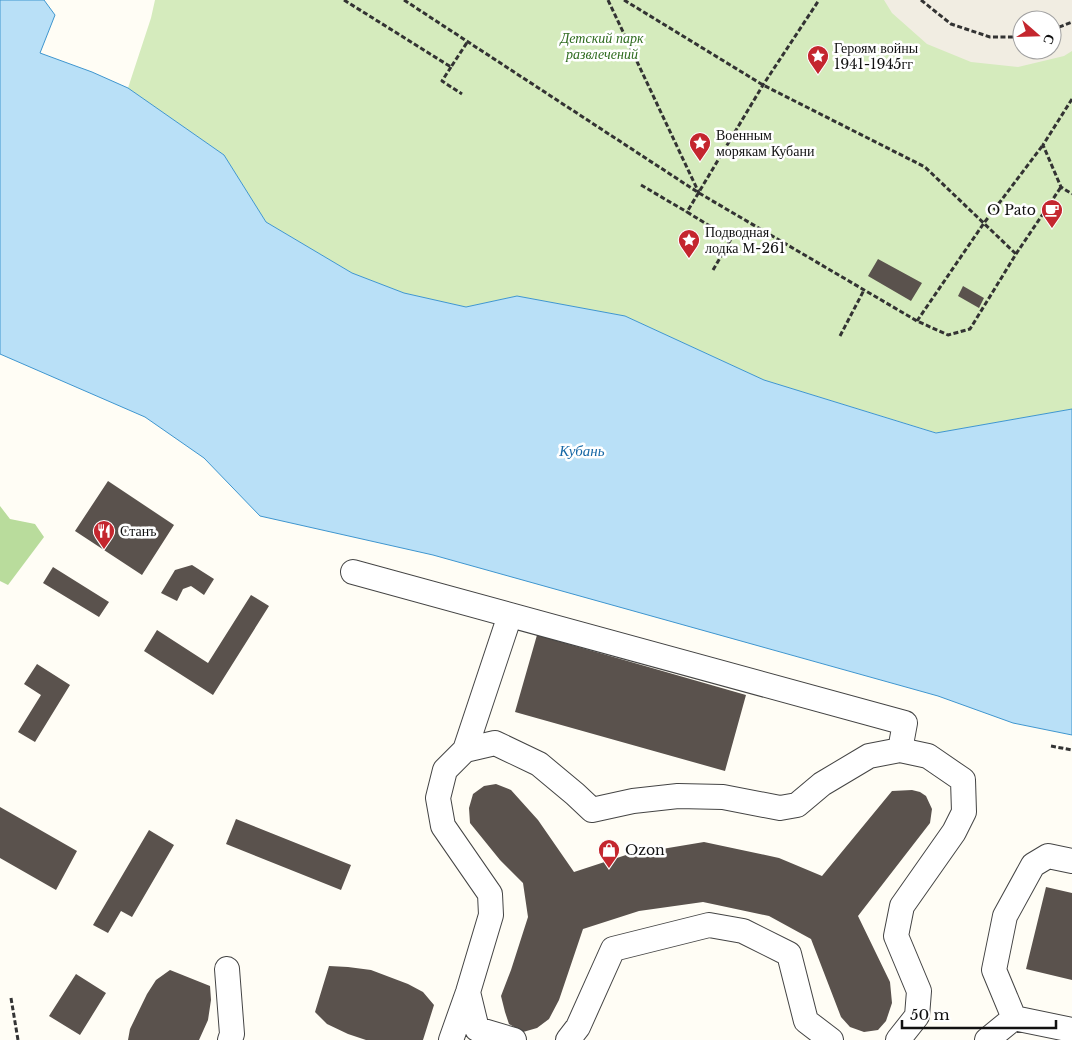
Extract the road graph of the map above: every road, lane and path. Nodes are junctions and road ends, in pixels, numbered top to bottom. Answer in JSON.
{"nodes":[{"id":1,"x":344,"y":0,"type":"edge"},
{"id":2,"x":404,"y":0,"type":"edge"},
{"id":3,"x":608,"y":0,"type":"edge"},
{"id":4,"x":624,"y":0,"type":"edge"},
{"id":5,"x":819,"y":0,"type":"edge"},
{"id":6,"x":921,"y":0,"type":"edge"},
{"id":7,"x":1012,"y":37,"type":"edge"},
{"id":8,"x":468,"y":41,"type":"junction"},
{"id":9,"x":451,"y":68,"type":"junction"},
{"id":10,"x":762,"y":85,"type":"junction"},
{"id":11,"x":462,"y":94,"type":"dead end"},
{"id":12,"x":1072,"y":99,"type":"edge"},
{"id":13,"x":1043,"y":145,"type":"junction"},
{"id":14,"x":641,"y":185,"type":"dead end"},
{"id":15,"x":1061,"y":187,"type":"junction"},
{"id":16,"x":699,"y":193,"type":"junction"},
{"id":17,"x":1072,"y":194,"type":"edge"},
{"id":18,"x":688,"y":212,"type":"junction"},
{"id":19,"x":984,"y":223,"type":"junction"},
{"id":20,"x":1016,"y":254,"type":"junction"},
{"id":21,"x":713,"y":270,"type":"dead end"},
{"id":22,"x":864,"y":290,"type":"junction"},
{"id":23,"x":916,"y":321,"type":"junction"},
{"id":24,"x":840,"y":336,"type":"dead end"},
{"id":25,"x":353,"y":572,"type":"dead end"},
{"id":26,"x":510,"y":615,"type":"junction"},
{"id":27,"x":1050,"y":746,"type":"dead end"},
{"id":28,"x":465,"y":750,"type":"junction"},
{"id":29,"x":900,"y":750,"type":"junction"},
{"id":30,"x":1072,"y":750,"type":"edge"},
{"id":31,"x":1072,"y":861,"type":"edge"},
{"id":32,"x":227,"y":969,"type":"dead end"},
{"id":33,"x":468,"y":992,"type":"junction"},
{"id":34,"x":11,"y":998,"type":"dead end"},
{"id":35,"x":1014,"y":1018,"type":"junction"},
{"id":36,"x":1072,"y":1030,"type":"edge"},
{"id":37,"x":18,"y":1040,"type":"edge"},
{"id":38,"x":230,"y":1040,"type":"edge"},
{"id":39,"x":451,"y":1040,"type":"edge"},
{"id":40,"x":514,"y":1040,"type":"edge"},
{"id":41,"x":568,"y":1040,"type":"edge"},
{"id":42,"x":831,"y":1040,"type":"edge"},
{"id":43,"x":898,"y":1040,"type":"edge"},
{"id":44,"x":987,"y":1040,"type":"edge"}],
"edges":[{"from":1,"to":9,"type":"path"},
{"from":2,"to":8,"type":"path"},
{"from":3,"to":16,"type":"path"},
{"from":4,"to":10,"type":"path"},
{"from":5,"to":10,"type":"path"},
{"from":6,"to":7,"type":"path"},
{"from":8,"to":9,"type":"path"},
{"from":8,"to":16,"type":"path"},
{"from":9,"to":11,"type":"path"},
{"from":10,"to":16,"type":"path"},
{"from":10,"to":19,"type":"path"},
{"from":12,"to":13,"type":"path"},
{"from":13,"to":15,"type":"path"},
{"from":13,"to":19,"type":"path"},
{"from":14,"to":18,"type":"path"},
{"from":15,"to":17,"type":"path"},
{"from":15,"to":20,"type":"path"},
{"from":16,"to":18,"type":"path"},
{"from":16,"to":22,"type":"path"},
{"from":18,"to":21,"type":"path"},
{"from":19,"to":20,"type":"path"},
{"from":19,"to":23,"type":"path"},
{"from":20,"to":23,"type":"path"},
{"from":22,"to":23,"type":"path"},
{"from":22,"to":24,"type":"path"},
{"from":25,"to":26,"type":"lane"},
{"from":26,"to":28,"type":"lane"},
{"from":26,"to":29,"type":"lane"},
{"from":27,"to":30,"type":"path"},
{"from":28,"to":29,"type":"lane"},
{"from":28,"to":33,"type":"lane"},
{"from":29,"to":43,"type":"lane"},
{"from":31,"to":35,"type":"lane"},
{"from":32,"to":38,"type":"lane"},
{"from":33,"to":39,"type":"lane"},
{"from":33,"to":40,"type":"lane"},
{"from":34,"to":37,"type":"path"},
{"from":35,"to":36,"type":"lane"},
{"from":35,"to":44,"type":"lane"},
{"from":41,"to":42,"type":"lane"}]}
